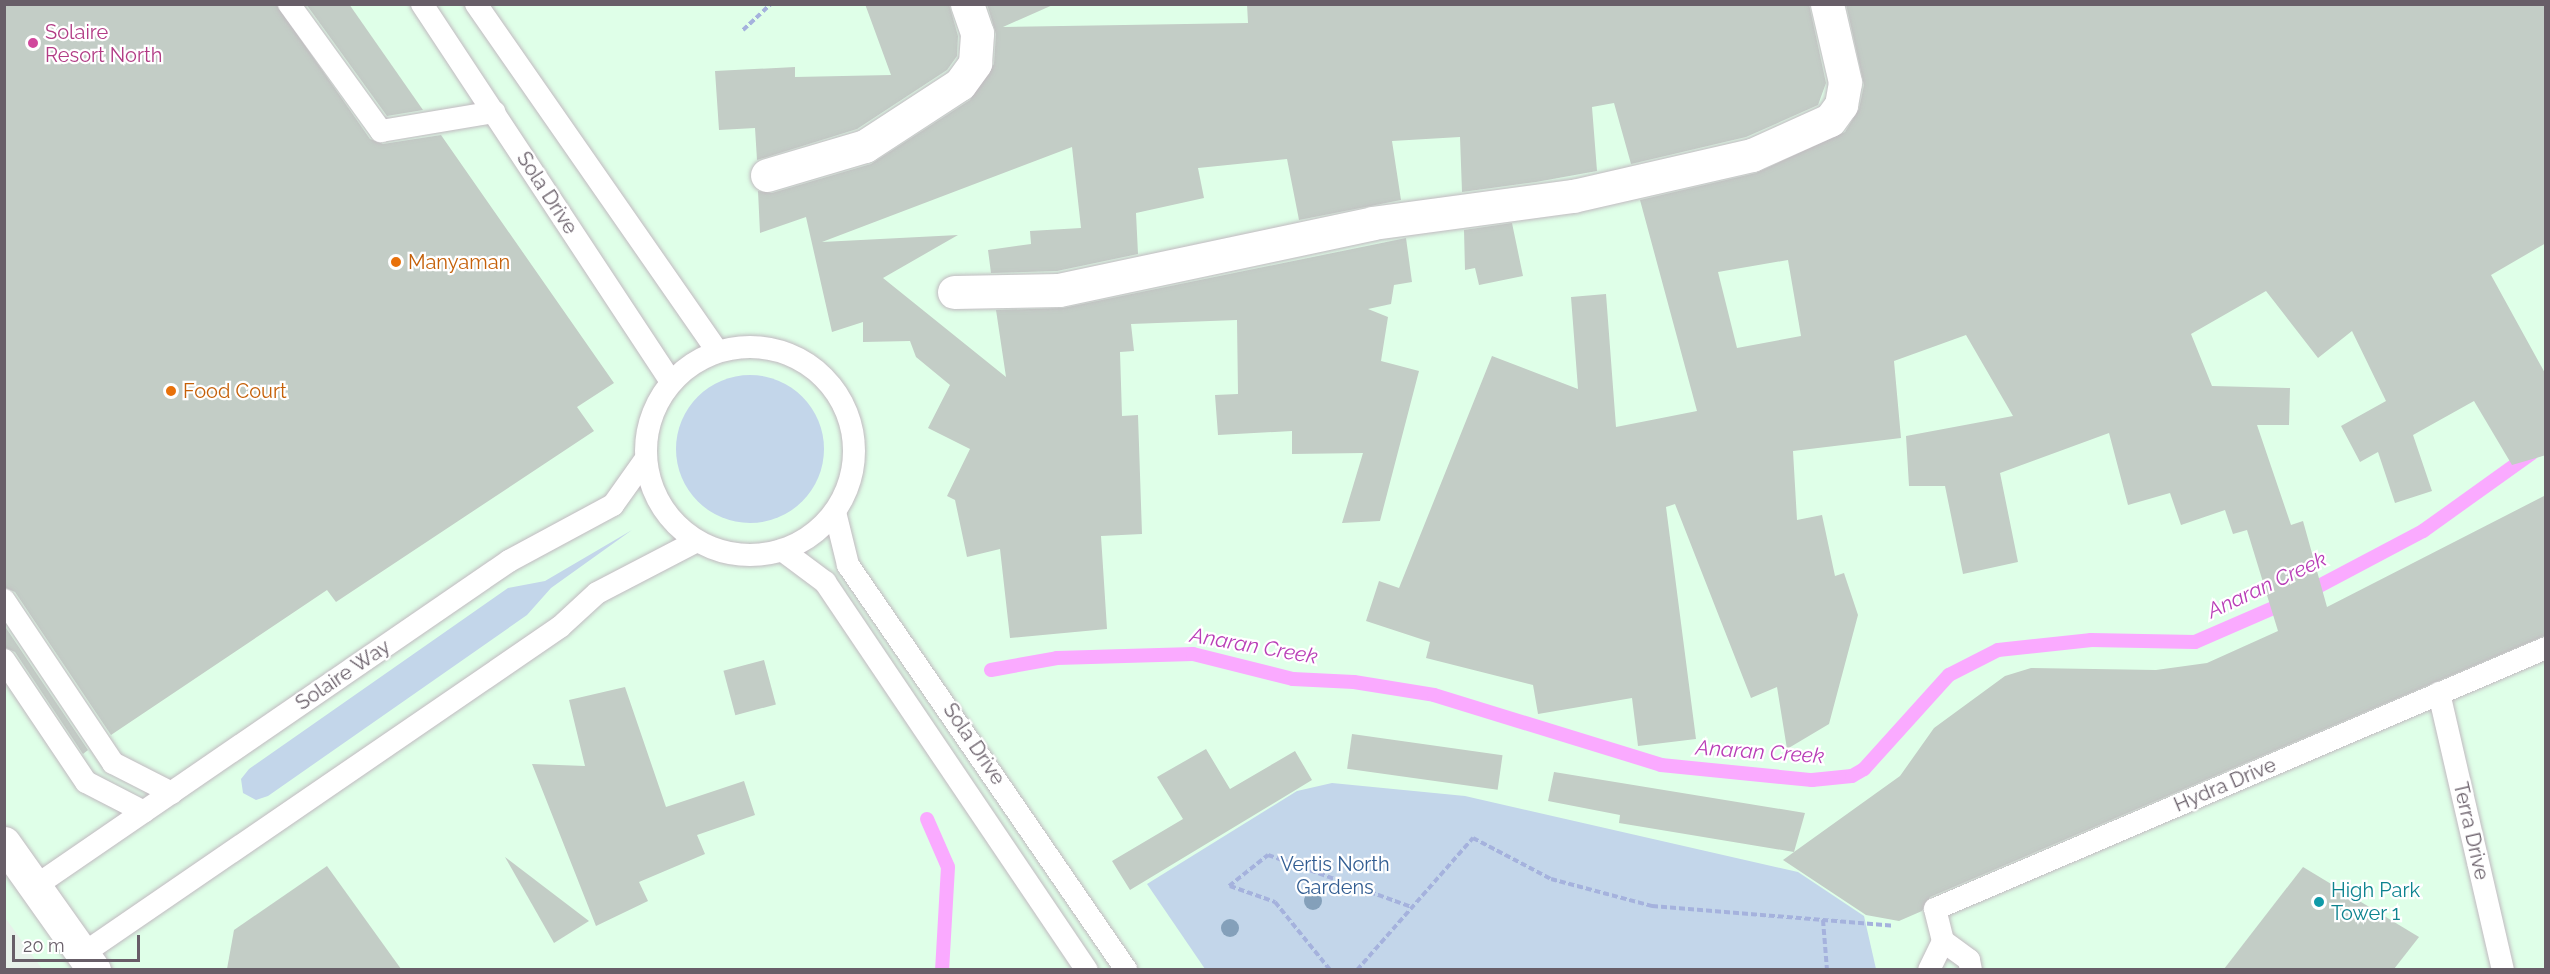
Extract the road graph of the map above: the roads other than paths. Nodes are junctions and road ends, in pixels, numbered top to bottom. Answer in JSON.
{"nodes":[{"id":1,"x":289,"y":4,"type":"edge"},
{"id":2,"x":422,"y":4,"type":"edge"},
{"id":3,"x":476,"y":4,"type":"edge"},
{"id":4,"x":967,"y":4,"type":"edge"},
{"id":5,"x":1827,"y":4,"type":"edge"},
{"id":6,"x":494,"y":112,"type":"junction"},
{"id":7,"x":767,"y":175,"type":"dead end"},
{"id":8,"x":954,"y":292,"type":"dead end"},
{"id":9,"x":717,"y":351,"type":"junction"},
{"id":10,"x":671,"y":382,"type":"junction"},
{"id":11,"x":645,"y":460,"type":"junction"},
{"id":12,"x":835,"y":512,"type":"junction"},
{"id":13,"x":695,"y":542,"type":"junction"},
{"id":14,"x":782,"y":550,"type":"junction"},
{"id":15,"x":4,"y":600,"type":"edge"},
{"id":16,"x":2546,"y":648,"type":"edge"},
{"id":17,"x":4,"y":660,"type":"edge"},
{"id":18,"x":2439,"y":693,"type":"junction"},
{"id":19,"x":172,"y":793,"type":"junction"},
{"id":20,"x":144,"y":812,"type":"junction"},
{"id":21,"x":4,"y":843,"type":"edge"},
{"id":22,"x":34,"y":887,"type":"junction"},
{"id":23,"x":1943,"y":941,"type":"junction"},
{"id":24,"x":89,"y":961,"type":"edge"},
{"id":25,"x":1088,"y":969,"type":"edge"},
{"id":26,"x":1126,"y":969,"type":"edge"},
{"id":27,"x":1929,"y":969,"type":"edge"},
{"id":28,"x":1971,"y":969,"type":"edge"},
{"id":29,"x":2503,"y":969,"type":"edge"}],
"edges":[{"from":1,"to":6,"type":"lane"},
{"from":2,"to":6,"type":"lane","name":"Sola Drive"},
{"from":3,"to":9,"type":"lane"},
{"from":4,"to":7,"type":"street"},
{"from":5,"to":8,"type":"street"},
{"from":6,"to":10,"type":"lane","name":"Sola Drive"},
{"from":9,"to":10,"type":"lane"},
{"from":9,"to":12,"type":"lane"},
{"from":10,"to":11,"type":"lane"},
{"from":11,"to":13,"type":"lane"},
{"from":11,"to":19,"type":"lane","name":"Solaire Way"},
{"from":12,"to":14,"type":"lane"},
{"from":12,"to":26,"type":"lane","name":"Sola Drive"},
{"from":13,"to":14,"type":"lane"},
{"from":13,"to":24,"type":"lane"},
{"from":14,"to":25,"type":"lane","name":"Sola Drive"},
{"from":15,"to":19,"type":"lane"},
{"from":16,"to":18,"type":"lane","name":"Hydra Drive"},
{"from":17,"to":20,"type":"lane"},
{"from":18,"to":23,"type":"lane","name":"Hydra Drive"},
{"from":18,"to":29,"type":"lane","name":"Terra Drive"},
{"from":19,"to":20,"type":"lane","name":"Solaire Way"},
{"from":20,"to":22,"type":"lane","name":"Solaire Way"},
{"from":21,"to":22,"type":"street"},
{"from":22,"to":24,"type":"street"},
{"from":23,"to":27,"type":"lane"},
{"from":23,"to":28,"type":"lane"}]}
